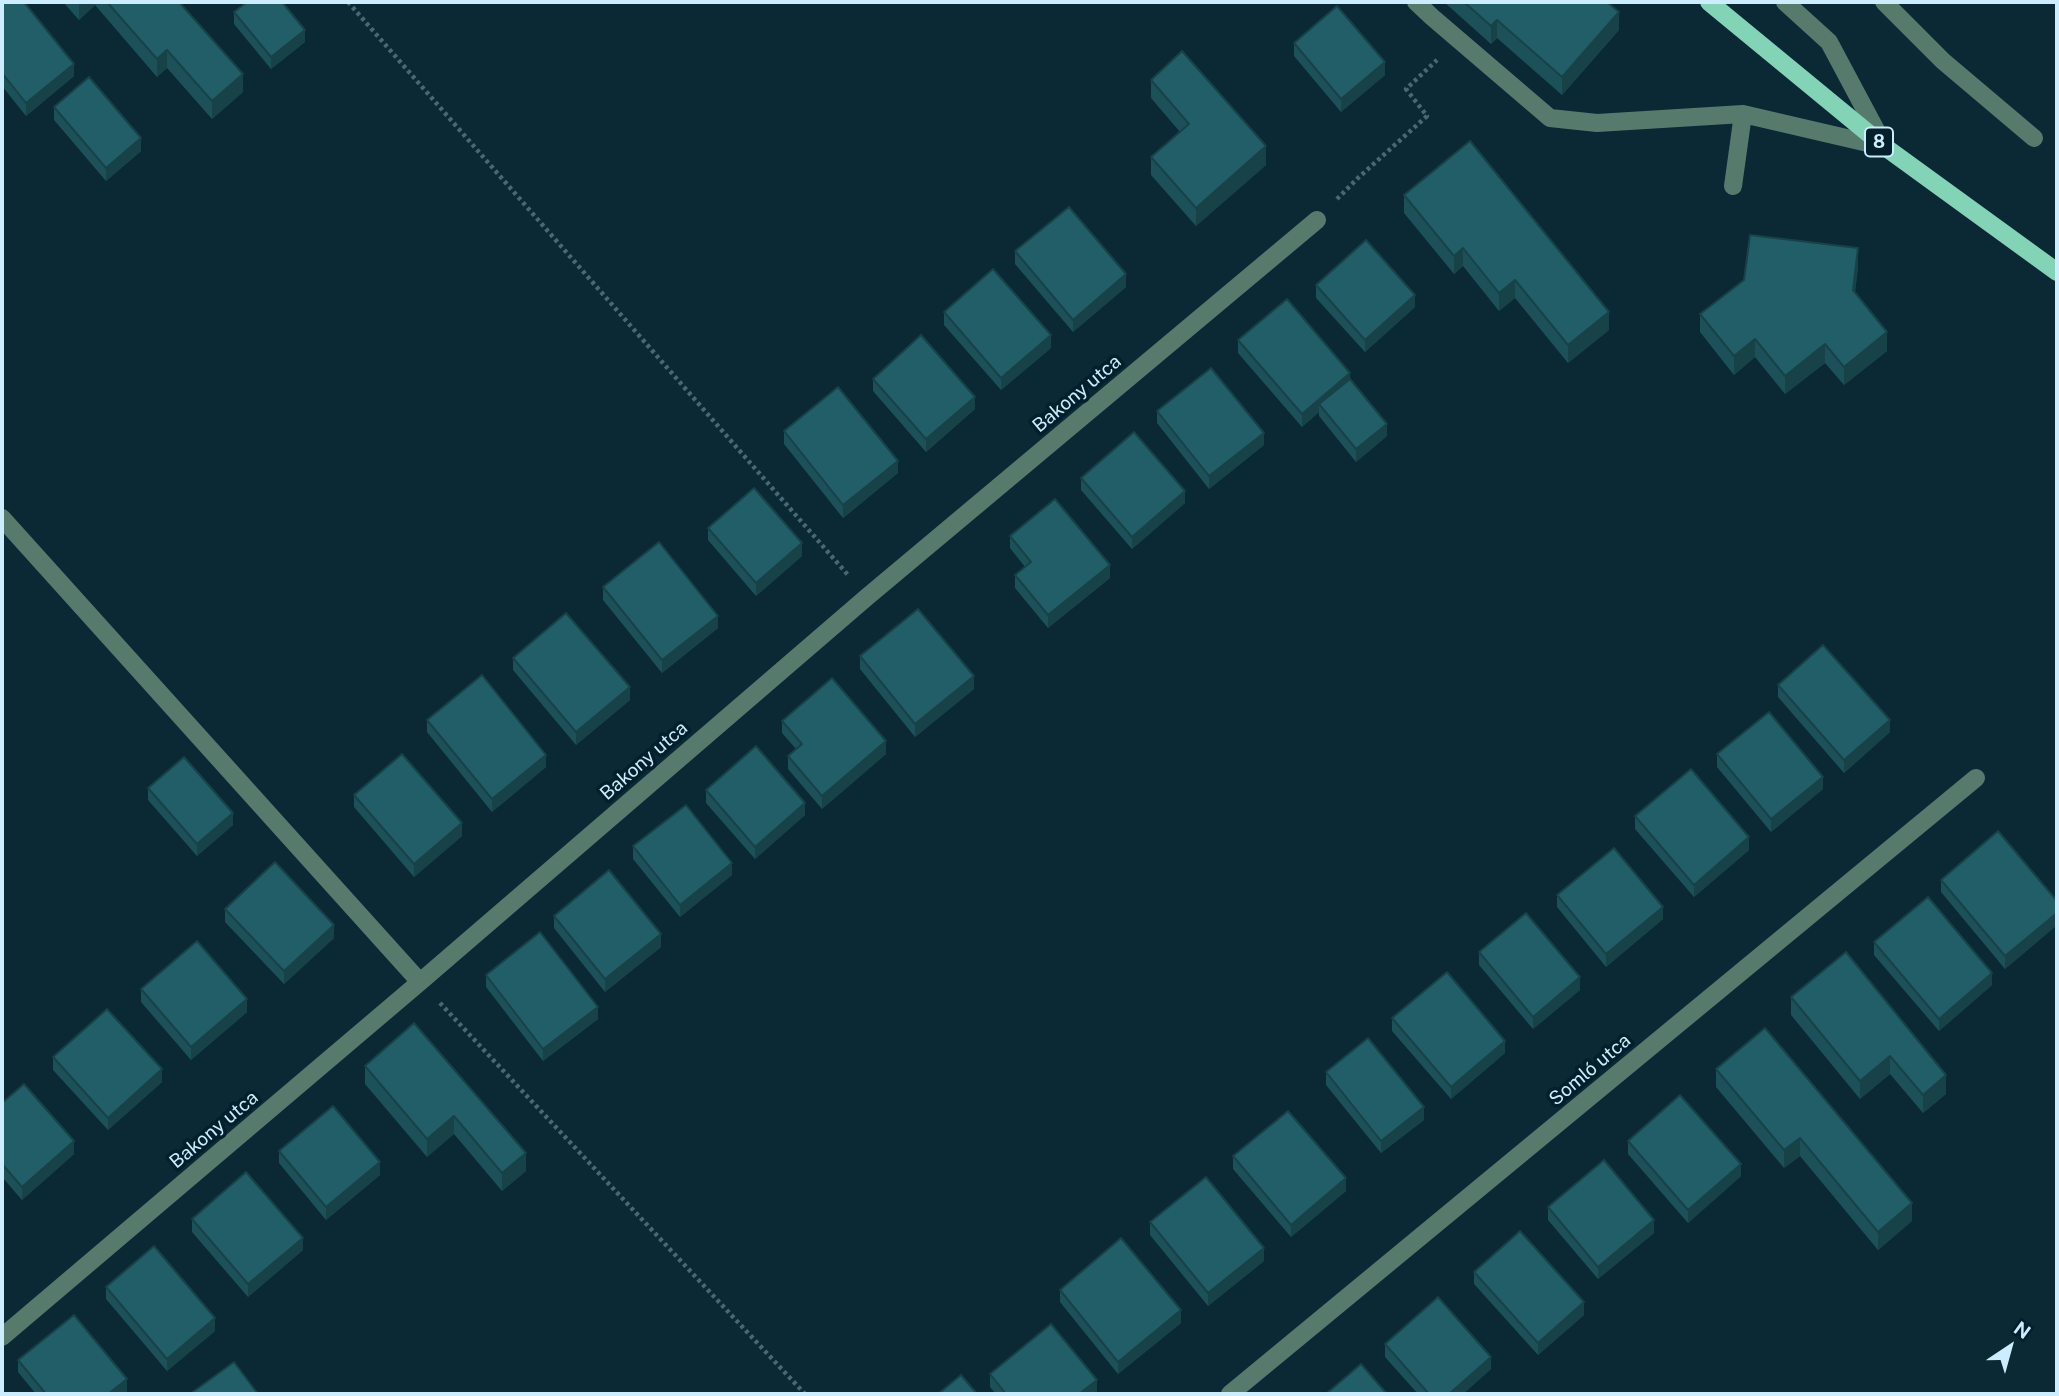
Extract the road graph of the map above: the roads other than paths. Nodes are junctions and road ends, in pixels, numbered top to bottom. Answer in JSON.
{"nodes":[{"id":1,"x":1416,"y":2,"type":"edge"},
{"id":2,"x":1709,"y":2,"type":"edge"},
{"id":3,"x":1785,"y":2,"type":"edge"},
{"id":4,"x":1884,"y":2,"type":"edge"},
{"id":5,"x":1743,"y":114,"type":"junction"},
{"id":6,"x":2034,"y":138,"type":"dead end"},
{"id":7,"x":1885,"y":148,"type":"junction"},
{"id":8,"x":1733,"y":186,"type":"dead end"},
{"id":9,"x":1317,"y":220,"type":"road end"},
{"id":10,"x":2057,"y":272,"type":"edge"},
{"id":11,"x":2,"y":518,"type":"edge"},
{"id":12,"x":1976,"y":778,"type":"dead end"},
{"id":13,"x":420,"y":982,"type":"junction"},
{"id":14,"x":2,"y":1337,"type":"edge"},
{"id":15,"x":1230,"y":1394,"type":"edge"}],
"edges":[{"from":1,"to":5,"type":"street"},
{"from":2,"to":7,"type":"main road","number":"8"},
{"from":3,"to":7,"type":"street"},
{"from":4,"to":6,"type":"street"},
{"from":5,"to":7,"type":"street"},
{"from":5,"to":8,"type":"street"},
{"from":7,"to":10,"type":"main road","number":"8"},
{"from":9,"to":13,"type":"street","name":"Bakony utca"},
{"from":11,"to":13,"type":"street"},
{"from":12,"to":15,"type":"street","name":"Somló utca"},
{"from":13,"to":14,"type":"street","name":"Bakony utca"}]}
